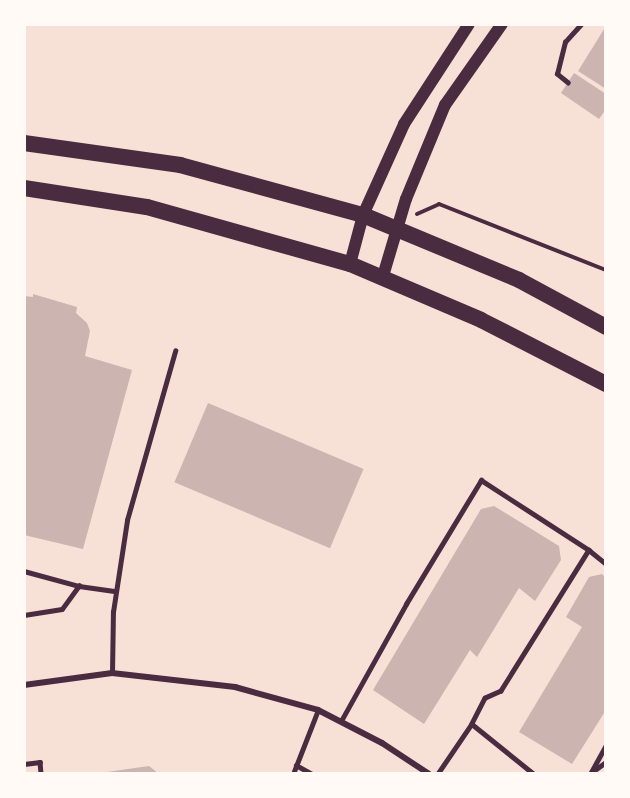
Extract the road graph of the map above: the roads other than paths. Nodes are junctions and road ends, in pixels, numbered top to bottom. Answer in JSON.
{"nodes":[{"id":1,"x":469,"y":24,"type":"edge"},
{"id":2,"x":502,"y":24,"type":"edge"},
{"id":3,"x":580,"y":24,"type":"edge"},
{"id":4,"x":568,"y":83,"type":"dead end"},
{"id":5,"x":24,"y":142,"type":"edge"},
{"id":6,"x":24,"y":188,"type":"edge"},
{"id":7,"x":363,"y":215,"type":"junction"},
{"id":8,"x":397,"y":228,"type":"junction"},
{"id":9,"x":350,"y":264,"type":"junction"},
{"id":10,"x":383,"y":276,"type":"junction"},
{"id":11,"x":606,"y":327,"type":"edge"},
{"id":12,"x":175,"y":351,"type":"dead end"},
{"id":13,"x":606,"y":384,"type":"edge"},
{"id":14,"x":589,"y":550,"type":"junction"},
{"id":15,"x":606,"y":564,"type":"edge"},
{"id":16,"x":24,"y":571,"type":"edge"},
{"id":17,"x":79,"y":586,"type":"junction"},
{"id":18,"x":117,"y":591,"type":"junction"},
{"id":19,"x":24,"y":615,"type":"edge"},
{"id":20,"x":112,"y":673,"type":"junction"},
{"id":21,"x":24,"y":685,"type":"edge"},
{"id":22,"x":318,"y":710,"type":"junction"},
{"id":23,"x":341,"y":722,"type":"junction"},
{"id":24,"x":472,"y":724,"type":"junction"},
{"id":25,"x":606,"y":745,"type":"edge"},
{"id":26,"x":606,"y":762,"type":"edge"},
{"id":27,"x":24,"y":764,"type":"edge"},
{"id":28,"x":296,"y":765,"type":"junction"},
{"id":29,"x":41,"y":774,"type":"edge"},
{"id":30,"x":293,"y":774,"type":"edge"},
{"id":31,"x":312,"y":774,"type":"edge"},
{"id":32,"x":429,"y":774,"type":"edge"},
{"id":33,"x":438,"y":774,"type":"edge"},
{"id":34,"x":534,"y":774,"type":"edge"},
{"id":35,"x":590,"y":774,"type":"edge"}],
"edges":[{"from":1,"to":7,"type":"main road"},
{"from":2,"to":8,"type":"main road"},
{"from":3,"to":4,"type":"lane"},
{"from":5,"to":7,"type":"highway"},
{"from":6,"to":9,"type":"highway"},
{"from":7,"to":8,"type":"highway"},
{"from":7,"to":9,"type":"main road"},
{"from":8,"to":10,"type":"main road"},
{"from":8,"to":11,"type":"highway"},
{"from":9,"to":10,"type":"highway"},
{"from":10,"to":13,"type":"highway"},
{"from":12,"to":18,"type":"lane"},
{"from":14,"to":15,"type":"lane"},
{"from":14,"to":23,"type":"lane"},
{"from":14,"to":24,"type":"lane"},
{"from":16,"to":17,"type":"lane"},
{"from":17,"to":18,"type":"lane"},
{"from":17,"to":19,"type":"lane"},
{"from":18,"to":20,"type":"lane"},
{"from":20,"to":21,"type":"street"},
{"from":20,"to":22,"type":"street"},
{"from":22,"to":23,"type":"street"},
{"from":22,"to":28,"type":"lane"},
{"from":23,"to":32,"type":"street"},
{"from":24,"to":33,"type":"lane"},
{"from":24,"to":34,"type":"lane"},
{"from":25,"to":35,"type":"lane"},
{"from":26,"to":35,"type":"lane"},
{"from":27,"to":29,"type":"lane"},
{"from":28,"to":30,"type":"lane"},
{"from":28,"to":31,"type":"lane"}]}
